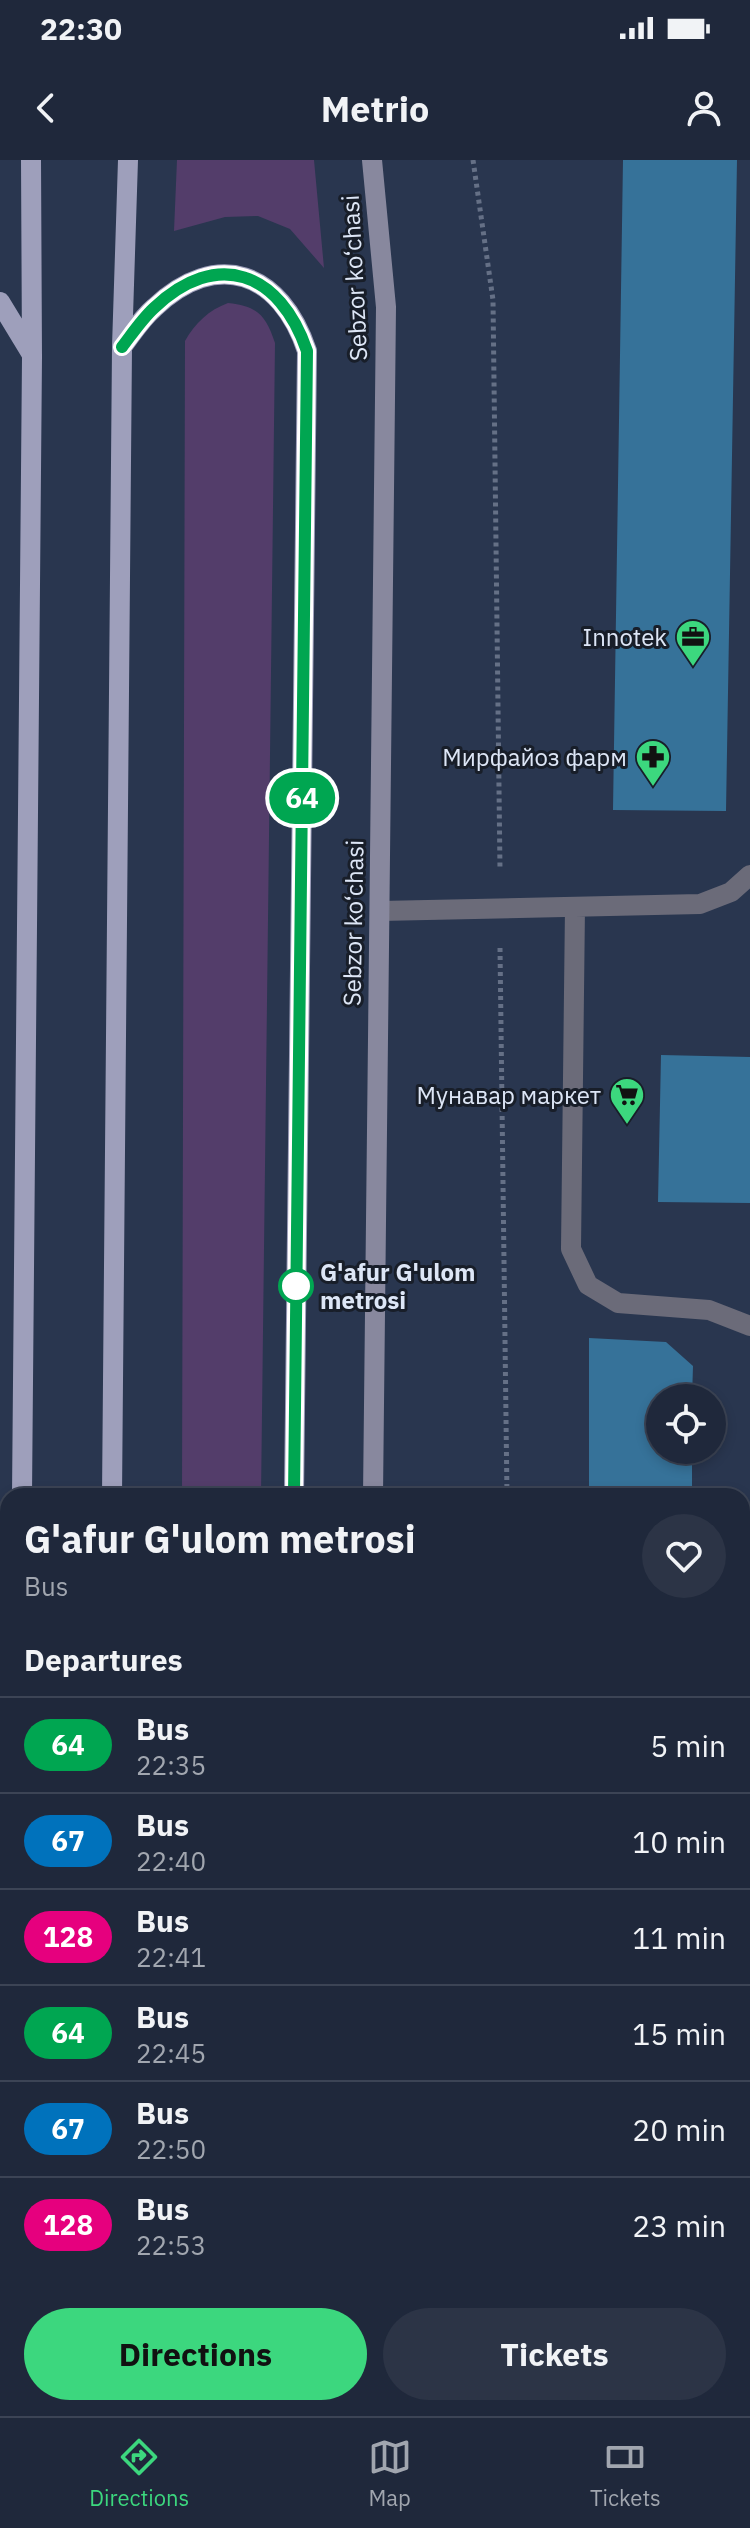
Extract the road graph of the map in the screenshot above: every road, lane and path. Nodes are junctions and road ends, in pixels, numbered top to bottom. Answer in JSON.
{"nodes":[{"id":1,"x":31,"y":160,"type":"edge"},
{"id":2,"x":128,"y":160,"type":"edge"},
{"id":3,"x":372,"y":160,"type":"edge"},
{"id":4,"x":473,"y":160,"type":"edge"},
{"id":5,"x":0,"y":302,"type":"edge"},
{"id":6,"x":122,"y":347,"type":"junction"},
{"id":7,"x":32,"y":357,"type":"junction"},
{"id":8,"x":750,"y":875,"type":"edge"},
{"id":9,"x":575,"y":907,"type":"junction"},
{"id":10,"x":500,"y":908,"type":"junction"},
{"id":11,"x":380,"y":911,"type":"junction"},
{"id":12,"x":750,"y":1326,"type":"edge"},
{"id":13,"x":22,"y":1488,"type":"edge"},
{"id":14,"x":112,"y":1488,"type":"edge"},
{"id":15,"x":294,"y":1488,"type":"edge"},
{"id":16,"x":373,"y":1488,"type":"edge"},
{"id":17,"x":507,"y":1488,"type":"edge"}],
"edges":[{"from":1,"to":7,"type":"main road"},
{"from":2,"to":6,"type":"main road"},
{"from":3,"to":11,"type":"main road","name":"Sebzor ko‘chasi"},
{"from":4,"to":10,"type":"path"},
{"from":5,"to":7,"type":"main road"},
{"from":6,"to":14,"type":"main road"},
{"from":6,"to":15,"type":"main road"},
{"from":7,"to":13,"type":"main road"},
{"from":8,"to":9,"type":"street"},
{"from":9,"to":10,"type":"street"},
{"from":9,"to":12,"type":"street"},
{"from":10,"to":11,"type":"street"},
{"from":10,"to":17,"type":"path"},
{"from":11,"to":16,"type":"main road","name":"Sebzor ko‘chasi"}]}
